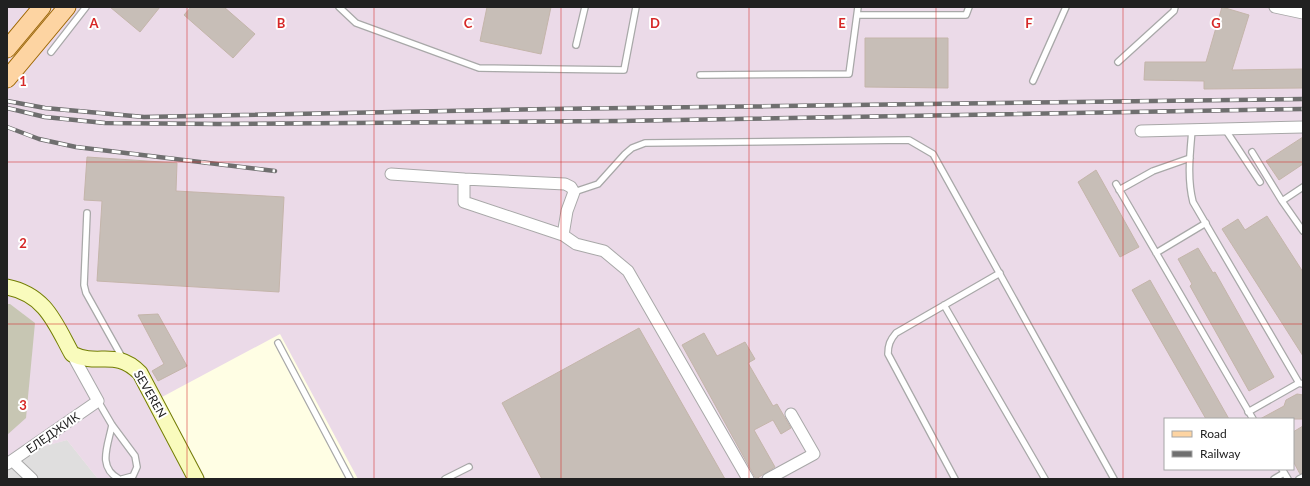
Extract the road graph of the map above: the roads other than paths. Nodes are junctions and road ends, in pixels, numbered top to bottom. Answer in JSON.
{"nodes":[{"id":1,"x":42,"y":7,"type":"edge"},
{"id":2,"x":67,"y":7,"type":"edge"},
{"id":3,"x":86,"y":7,"type":"edge"},
{"id":4,"x":339,"y":7,"type":"edge"},
{"id":5,"x":585,"y":7,"type":"edge"},
{"id":6,"x":636,"y":7,"type":"edge"},
{"id":7,"x":858,"y":7,"type":"edge"},
{"id":8,"x":969,"y":7,"type":"edge"},
{"id":9,"x":1066,"y":7,"type":"edge"},
{"id":10,"x":1175,"y":7,"type":"edge"},
{"id":11,"x":1275,"y":7,"type":"edge"},
{"id":12,"x":1303,"y":13,"type":"edge"},
{"id":13,"x":857,"y":15,"type":"junction"},
{"id":14,"x":576,"y":46,"type":"dead end"},
{"id":15,"x":7,"y":49,"type":"edge"},
{"id":16,"x":51,"y":52,"type":"dead end"},
{"id":17,"x":1118,"y":62,"type":"dead end"},
{"id":18,"x":700,"y":75,"type":"dead end"},
{"id":19,"x":7,"y":79,"type":"edge"},
{"id":20,"x":1033,"y":81,"type":"dead end"},
{"id":21,"x":1303,"y":126,"type":"edge"},
{"id":22,"x":1225,"y":128,"type":"junction"},
{"id":23,"x":1192,"y":129,"type":"junction"},
{"id":24,"x":1141,"y":131,"type":"dead end"},
{"id":25,"x":1252,"y":152,"type":"dead end"},
{"id":26,"x":1190,"y":158,"type":"junction"},
{"id":27,"x":391,"y":174,"type":"dead end"},
{"id":28,"x":464,"y":179,"type":"junction"},
{"id":29,"x":1260,"y":182,"type":"dead end"},
{"id":30,"x":1116,"y":184,"type":"dead end"},
{"id":31,"x":1303,"y":187,"type":"edge"},
{"id":32,"x":1119,"y":190,"type":"junction"},
{"id":33,"x":574,"y":192,"type":"junction"},
{"id":34,"x":1282,"y":201,"type":"junction"},
{"id":35,"x":88,"y":213,"type":"dead end"},
{"id":36,"x":1206,"y":223,"type":"junction"},
{"id":37,"x":1303,"y":231,"type":"edge"},
{"id":38,"x":563,"y":235,"type":"junction"},
{"id":39,"x":1156,"y":253,"type":"junction"},
{"id":40,"x":1000,"y":273,"type":"junction"},
{"id":41,"x":7,"y":287,"type":"edge"},
{"id":42,"x":944,"y":305,"type":"junction"},
{"id":43,"x":278,"y":343,"type":"dead end"},
{"id":44,"x":72,"y":354,"type":"junction"},
{"id":45,"x":124,"y":361,"type":"junction"},
{"id":46,"x":1301,"y":384,"type":"edge"},
{"id":47,"x":98,"y":401,"type":"junction"},
{"id":48,"x":1248,"y":412,"type":"junction"},
{"id":49,"x":791,"y":414,"type":"dead end"},
{"id":50,"x":1251,"y":418,"type":"edge"},
{"id":51,"x":112,"y":425,"type":"junction"},
{"id":52,"x":10,"y":463,"type":"edge"},
{"id":53,"x":469,"y":467,"type":"dead end"},
{"id":54,"x":1283,"y":471,"type":"edge"},
{"id":55,"x":1303,"y":477,"type":"edge"},
{"id":56,"x":32,"y":479,"type":"edge"},
{"id":57,"x":120,"y":479,"type":"edge"},
{"id":58,"x":196,"y":479,"type":"edge"},
{"id":59,"x":350,"y":479,"type":"edge"},
{"id":60,"x":445,"y":479,"type":"edge"},
{"id":61,"x":748,"y":479,"type":"edge"},
{"id":62,"x":768,"y":479,"type":"edge"},
{"id":63,"x":955,"y":479,"type":"edge"},
{"id":64,"x":1045,"y":479,"type":"edge"},
{"id":65,"x":1114,"y":479,"type":"edge"},
{"id":66,"x":1274,"y":479,"type":"edge"},
{"id":67,"x":1288,"y":479,"type":"edge"},
{"id":68,"x":1299,"y":479,"type":"edge"}],
"edges":[{"from":1,"to":15,"type":"main road"},
{"from":2,"to":19,"type":"main road"},
{"from":3,"to":16,"type":"lane"},
{"from":4,"to":6,"type":"lane"},
{"from":5,"to":14,"type":"lane"},
{"from":7,"to":13,"type":"lane"},
{"from":8,"to":13,"type":"lane"},
{"from":9,"to":20,"type":"lane"},
{"from":10,"to":17,"type":"lane"},
{"from":11,"to":12,"type":"street"},
{"from":13,"to":18,"type":"lane"},
{"from":21,"to":22,"type":"street"},
{"from":22,"to":23,"type":"street"},
{"from":22,"to":29,"type":"lane"},
{"from":23,"to":24,"type":"street"},
{"from":23,"to":26,"type":"lane"},
{"from":25,"to":34,"type":"lane"},
{"from":26,"to":32,"type":"lane"},
{"from":26,"to":36,"type":"lane"},
{"from":27,"to":28,"type":"street"},
{"from":28,"to":33,"type":"street"},
{"from":28,"to":38,"type":"street"},
{"from":30,"to":32,"type":"lane"},
{"from":31,"to":34,"type":"lane"},
{"from":32,"to":39,"type":"lane"},
{"from":33,"to":38,"type":"street"},
{"from":33,"to":40,"type":"lane"},
{"from":34,"to":37,"type":"lane"},
{"from":35,"to":45,"type":"lane"},
{"from":36,"to":39,"type":"lane"},
{"from":36,"to":46,"type":"lane"},
{"from":38,"to":61,"type":"street"},
{"from":39,"to":48,"type":"lane"},
{"from":40,"to":42,"type":"lane"},
{"from":40,"to":65,"type":"lane"},
{"from":41,"to":44,"type":"main road"},
{"from":42,"to":63,"type":"lane"},
{"from":42,"to":64,"type":"lane"},
{"from":43,"to":59,"type":"lane"},
{"from":44,"to":45,"type":"main road","name":"SEVEREN"},
{"from":44,"to":47,"type":"street"},
{"from":45,"to":58,"type":"main road","name":"SEVEREN"},
{"from":46,"to":48,"type":"lane"},
{"from":47,"to":51,"type":"lane"},
{"from":47,"to":52,"type":"street","name":"ЕЛЕДЖИК"},
{"from":48,"to":50,"type":"lane"},
{"from":49,"to":62,"type":"street"},
{"from":51,"to":57,"type":"lane"},
{"from":51,"to":57,"type":"lane"},
{"from":52,"to":56,"type":"street"},
{"from":53,"to":60,"type":"lane"},
{"from":54,"to":66,"type":"lane"},
{"from":54,"to":67,"type":"lane"},
{"from":55,"to":68,"type":"lane"}]}
